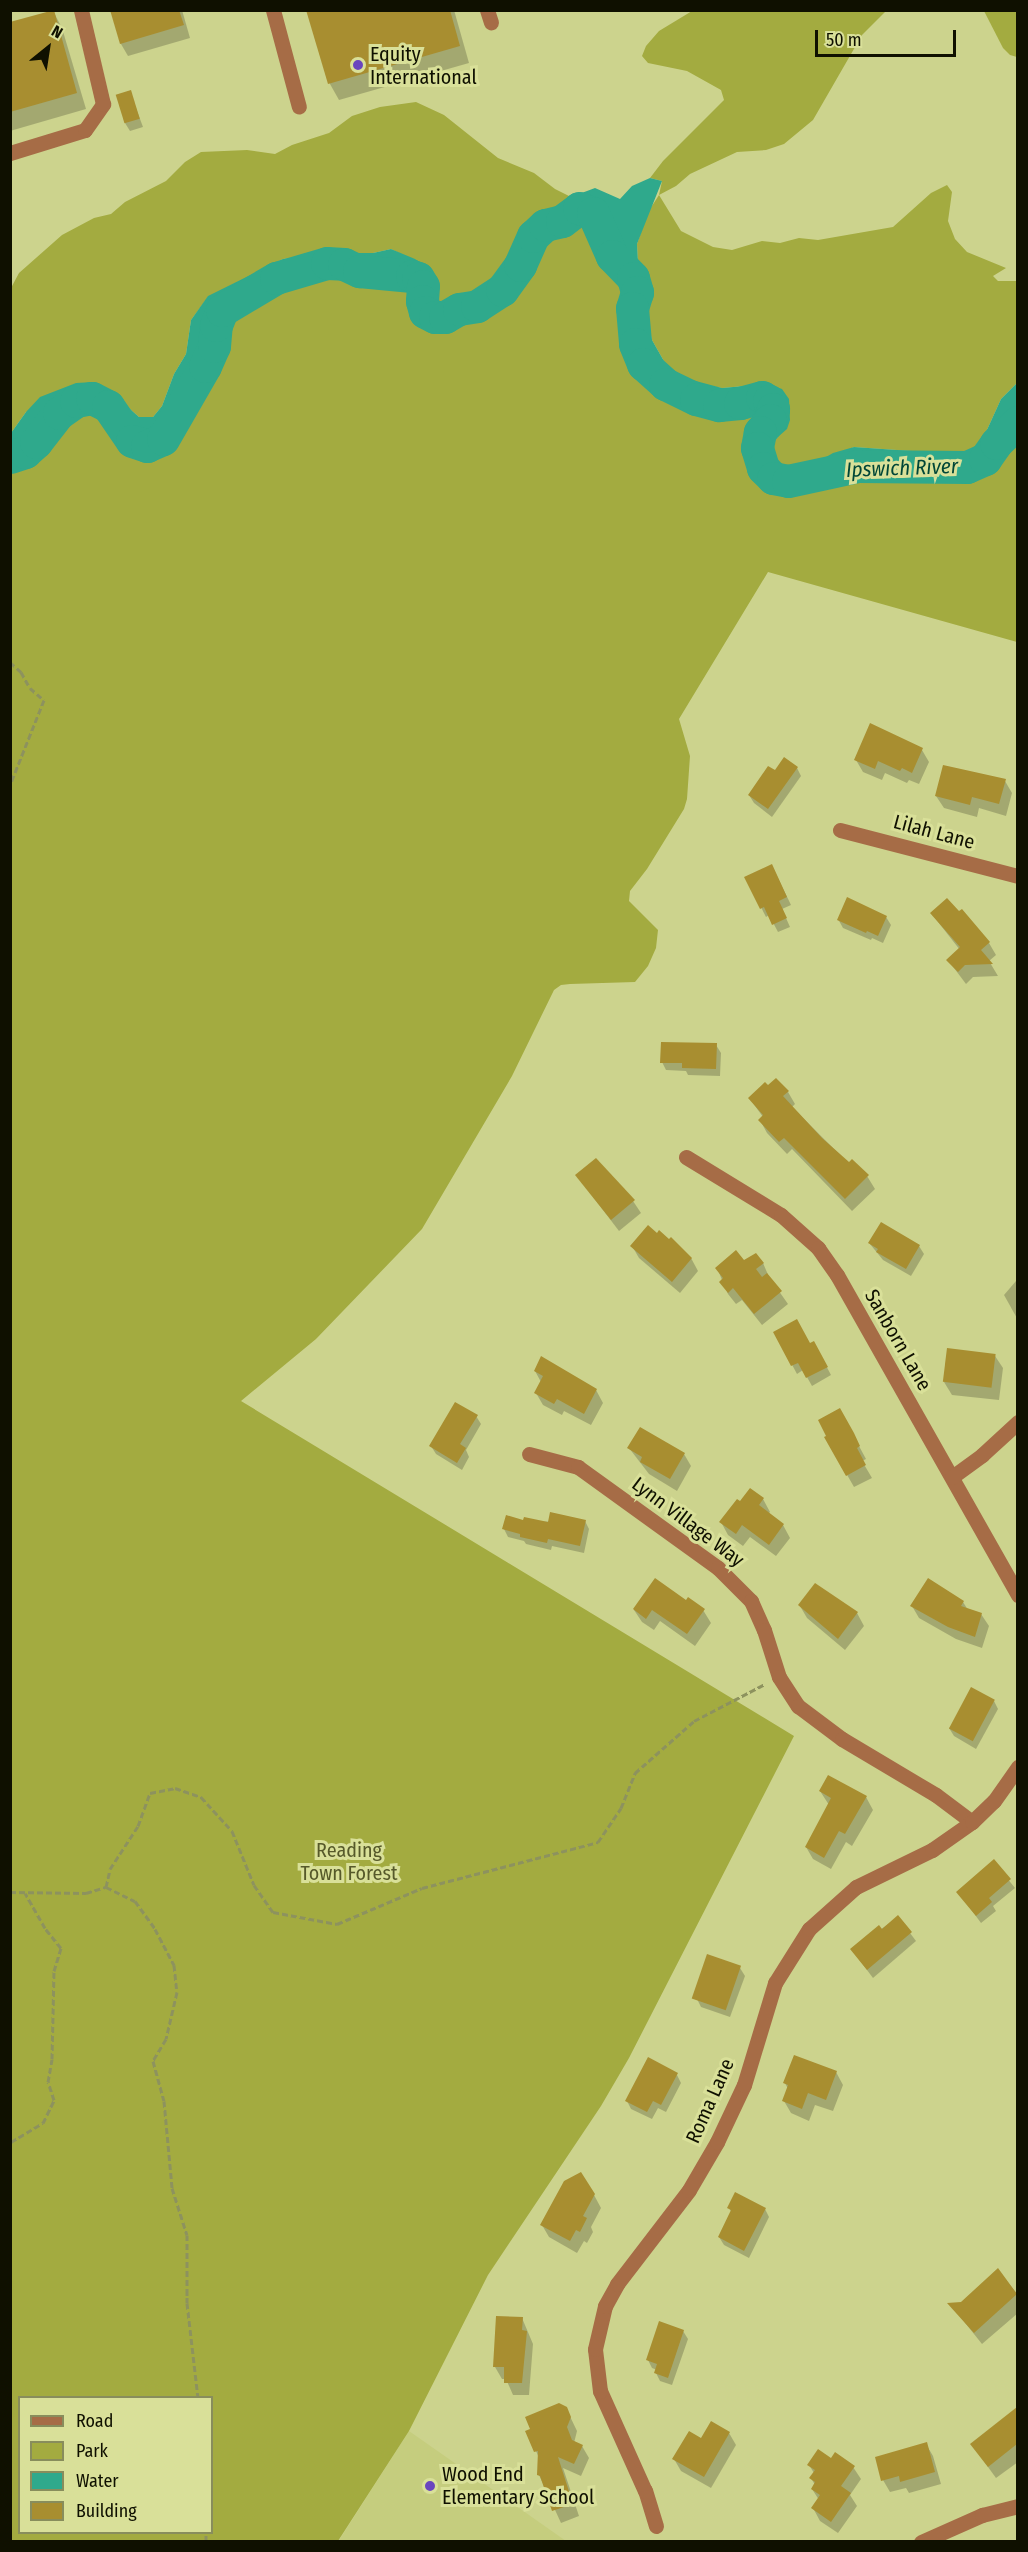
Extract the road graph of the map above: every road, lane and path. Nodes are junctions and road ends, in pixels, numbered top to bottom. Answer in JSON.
{"nodes":[{"id":1,"x":81,"y":10,"type":"edge"},
{"id":2,"x":273,"y":10,"type":"edge"},
{"id":3,"x":299,"y":107,"type":"dead end"},
{"id":4,"x":10,"y":153,"type":"edge"},
{"id":5,"x":10,"y":662,"type":"edge"},
{"id":6,"x":11,"y":784,"type":"edge"},
{"id":7,"x":840,"y":830,"type":"dead end"},
{"id":8,"x":1017,"y":876,"type":"edge"},
{"id":9,"x":686,"y":1157,"type":"dead end"},
{"id":10,"x":1017,"y":1422,"type":"edge"},
{"id":11,"x":529,"y":1454,"type":"dead end"},
{"id":12,"x":952,"y":1477,"type":"junction"},
{"id":13,"x":1017,"y":1595,"type":"edge"},
{"id":14,"x":779,"y":1677,"type":"junction"},
{"id":15,"x":1017,"y":1767,"type":"edge"},
{"id":16,"x":972,"y":1822,"type":"junction"},
{"id":17,"x":106,"y":1887,"type":"junction"},
{"id":18,"x":10,"y":1892,"type":"edge"},
{"id":19,"x":25,"y":1893,"type":"junction"},
{"id":20,"x":10,"y":2145,"type":"edge"},
{"id":21,"x":198,"y":2396,"type":"edge"},
{"id":22,"x":1017,"y":2506,"type":"edge"},
{"id":23,"x":656,"y":2526,"type":"dead end"},
{"id":24,"x":921,"y":2541,"type":"edge"}],
"edges":[{"from":1,"to":4,"type":"street"},
{"from":2,"to":3,"type":"street"},
{"from":5,"to":6,"type":"path"},
{"from":7,"to":8,"type":"street","name":"Lilah Lane"},
{"from":9,"to":12,"type":"street","name":"Sanborn Lane"},
{"from":10,"to":12,"type":"street"},
{"from":11,"to":14,"type":"street","name":"Lynn Village Way"},
{"from":12,"to":13,"type":"street","name":"Sanborn Lane"},
{"from":14,"to":16,"type":"street","name":"Lynn Village Way"},
{"from":14,"to":17,"type":"path"},
{"from":15,"to":16,"type":"street","name":"Roma Lane"},
{"from":16,"to":23,"type":"street","name":"Roma Lane"},
{"from":17,"to":19,"type":"path"},
{"from":17,"to":21,"type":"path"},
{"from":18,"to":19,"type":"path"},
{"from":19,"to":20,"type":"path"},
{"from":22,"to":24,"type":"street"}]}
